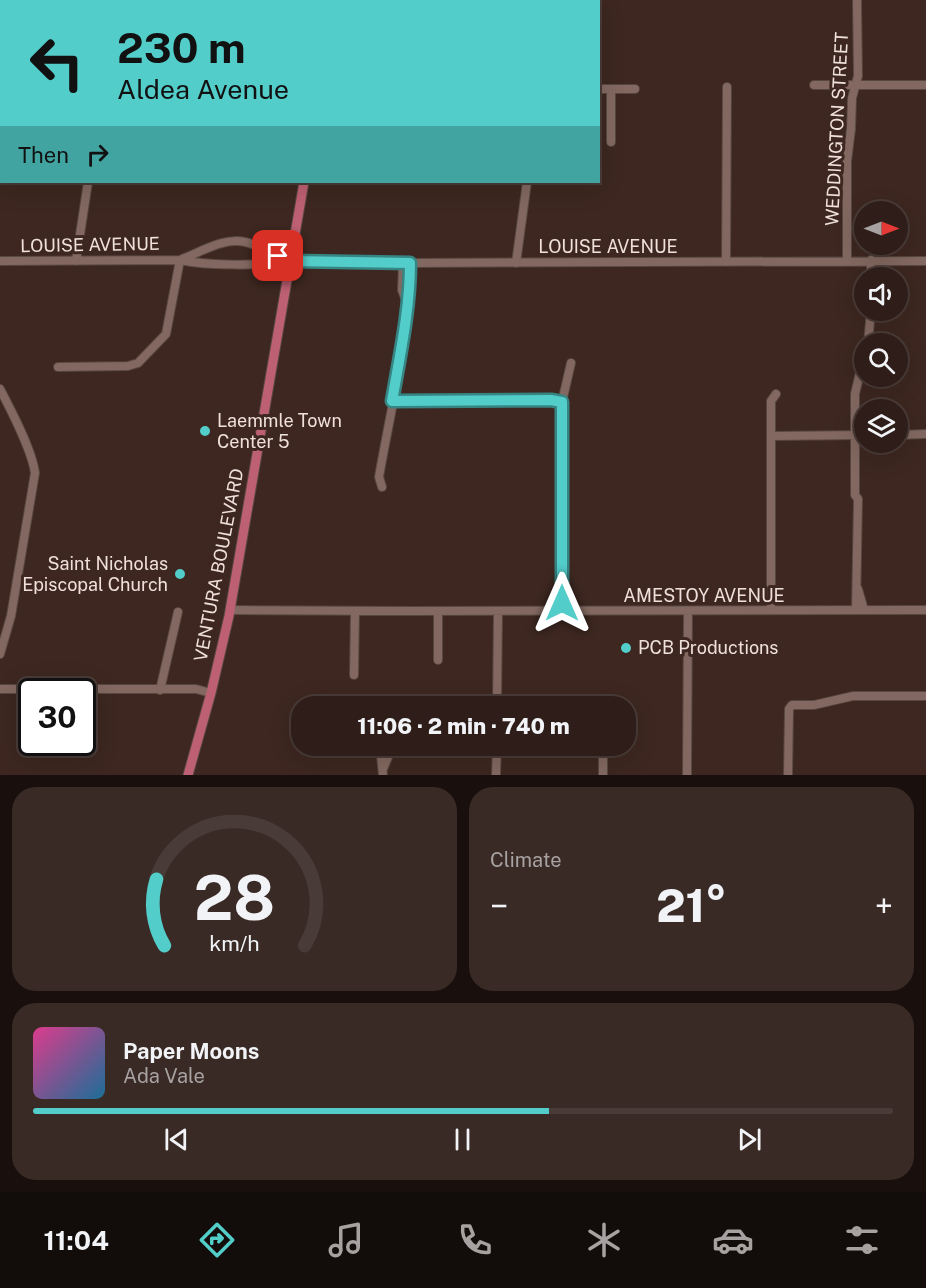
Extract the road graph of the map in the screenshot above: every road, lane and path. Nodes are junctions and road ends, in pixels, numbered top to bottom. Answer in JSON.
{"nodes":[{"id":1,"x":857,"y":0,"type":"edge"},
{"id":2,"x":814,"y":85,"type":"dead end"},
{"id":3,"x":856,"y":85,"type":"junction"},
{"id":4,"x":926,"y":85,"type":"edge"},
{"id":5,"x":727,"y":87,"type":"dead end"},
{"id":6,"x":600,"y":89,"type":"edge"},
{"id":7,"x":612,"y":89,"type":"junction"},
{"id":8,"x":635,"y":89,"type":"dead end"},
{"id":9,"x":611,"y":142,"type":"dead end"},
{"id":10,"x":88,"y":183,"type":"edge"},
{"id":11,"x":304,"y":183,"type":"edge"},
{"id":12,"x":527,"y":183,"type":"edge"},
{"id":13,"x":180,"y":260,"type":"junction"},
{"id":14,"x":847,"y":260,"type":"junction"},
{"id":15,"x":871,"y":260,"type":"junction"},
{"id":16,"x":0,"y":261,"type":"edge"},
{"id":17,"x":76,"y":261,"type":"junction"},
{"id":18,"x":291,"y":261,"type":"junction"},
{"id":19,"x":926,"y":261,"type":"edge"},
{"id":20,"x":726,"y":262,"type":"junction"},
{"id":21,"x":406,"y":263,"type":"junction"},
{"id":22,"x":516,"y":263,"type":"junction"},
{"id":23,"x":871,"y":267,"type":"edge"},
{"id":24,"x":571,"y":363,"type":"dead end"},
{"id":25,"x":58,"y":367,"type":"dead end"},
{"id":26,"x":0,"y":389,"type":"edge"},
{"id":27,"x":776,"y":394,"type":"dead end"},
{"id":28,"x":392,"y":401,"type":"junction"},
{"id":29,"x":562,"y":402,"type":"junction"},
{"id":30,"x":926,"y":434,"type":"edge"},
{"id":31,"x":854,"y":435,"type":"edge"},
{"id":32,"x":908,"y":435,"type":"edge"},
{"id":33,"x":771,"y":436,"type":"junction"},
{"id":34,"x":858,"y":453,"type":"edge"},
{"id":35,"x":382,"y":487,"type":"dead end"},
{"id":36,"x":230,"y":610,"type":"junction"},
{"id":37,"x":688,"y":610,"type":"junction"},
{"id":38,"x":771,"y":610,"type":"junction"},
{"id":39,"x":860,"y":610,"type":"junction"},
{"id":40,"x":926,"y":610,"type":"edge"},
{"id":41,"x":355,"y":611,"type":"junction"},
{"id":42,"x":438,"y":611,"type":"junction"},
{"id":43,"x":498,"y":611,"type":"junction"},
{"id":44,"x":561,"y":611,"type":"junction"},
{"id":45,"x":178,"y":612,"type":"dead end"},
{"id":46,"x":0,"y":654,"type":"edge"},
{"id":47,"x":438,"y":660,"type":"dead end"},
{"id":48,"x":354,"y":675,"type":"dead end"},
{"id":49,"x":0,"y":689,"type":"edge"},
{"id":50,"x":160,"y":690,"type":"junction"},
{"id":51,"x":211,"y":693,"type":"junction"},
{"id":52,"x":497,"y":696,"type":"edge"},
{"id":53,"x":926,"y":696,"type":"edge"},
{"id":54,"x":380,"y":756,"type":"edge"},
{"id":55,"x":388,"y":756,"type":"edge"},
{"id":56,"x":497,"y":756,"type":"edge"},
{"id":57,"x":603,"y":756,"type":"edge"},
{"id":58,"x":383,"y":772,"type":"edge"},
{"id":59,"x":188,"y":775,"type":"edge"},
{"id":60,"x":496,"y":775,"type":"edge"},
{"id":61,"x":603,"y":775,"type":"edge"},
{"id":62,"x":687,"y":775,"type":"edge"},
{"id":63,"x":788,"y":775,"type":"edge"}],
"edges":[{"from":1,"to":3,"type":"street","name":"WEDDINGTON STREET"},
{"from":2,"to":3,"type":"street"},
{"from":3,"to":4,"type":"street"},
{"from":3,"to":14,"type":"street","name":"WEDDINGTON STREET"},
{"from":5,"to":20,"type":"street"},
{"from":6,"to":7,"type":"street"},
{"from":7,"to":8,"type":"street"},
{"from":7,"to":9,"type":"street"},
{"from":10,"to":17,"type":"street"},
{"from":11,"to":18,"type":"main road","name":"VENTURA BOULEVARD"},
{"from":12,"to":22,"type":"street"},
{"from":13,"to":17,"type":"street","name":"LOUISE AVENUE"},
{"from":13,"to":18,"type":"street","name":"LOUISE AVENUE"},
{"from":13,"to":18,"type":"street","name":"LOUISE AVENUE"},
{"from":13,"to":25,"type":"street"},
{"from":14,"to":15,"type":"street","name":"LOUISE AVENUE"},
{"from":14,"to":20,"type":"street","name":"LOUISE AVENUE"},
{"from":15,"to":19,"type":"street","name":"LOUISE AVENUE"},
{"from":15,"to":23,"type":"street"},
{"from":16,"to":17,"type":"street","name":"LOUISE AVENUE"},
{"from":18,"to":21,"type":"street","name":"LOUISE AVENUE"},
{"from":18,"to":36,"type":"main road","name":"VENTURA BOULEVARD"},
{"from":20,"to":22,"type":"street","name":"LOUISE AVENUE"},
{"from":21,"to":22,"type":"street","name":"LOUISE AVENUE"},
{"from":21,"to":28,"type":"street"},
{"from":24,"to":29,"type":"street"},
{"from":26,"to":46,"type":"street"},
{"from":27,"to":33,"type":"street"},
{"from":28,"to":29,"type":"street"},
{"from":28,"to":35,"type":"street"},
{"from":29,"to":44,"type":"street"},
{"from":30,"to":32,"type":"street"},
{"from":31,"to":33,"type":"street"},
{"from":33,"to":38,"type":"street"},
{"from":34,"to":39,"type":"street"},
{"from":36,"to":41,"type":"street","name":"AMESTOY AVENUE"},
{"from":36,"to":51,"type":"main road","name":"VENTURA BOULEVARD"},
{"from":37,"to":38,"type":"street","name":"AMESTOY AVENUE"},
{"from":37,"to":44,"type":"street","name":"AMESTOY AVENUE"},
{"from":37,"to":62,"type":"street"},
{"from":38,"to":39,"type":"street","name":"AMESTOY AVENUE"},
{"from":39,"to":40,"type":"street","name":"AMESTOY AVENUE"},
{"from":41,"to":42,"type":"street","name":"AMESTOY AVENUE"},
{"from":41,"to":48,"type":"street"},
{"from":42,"to":43,"type":"street","name":"AMESTOY AVENUE"},
{"from":42,"to":47,"type":"street"},
{"from":43,"to":44,"type":"street","name":"AMESTOY AVENUE"},
{"from":43,"to":52,"type":"street"},
{"from":45,"to":50,"type":"street"},
{"from":49,"to":50,"type":"street"},
{"from":50,"to":51,"type":"street"},
{"from":51,"to":59,"type":"main road","name":"VENTURA BOULEVARD"},
{"from":53,"to":63,"type":"street"},
{"from":54,"to":58,"type":"street"},
{"from":55,"to":58,"type":"street"},
{"from":56,"to":60,"type":"street"},
{"from":57,"to":61,"type":"street"}]}
